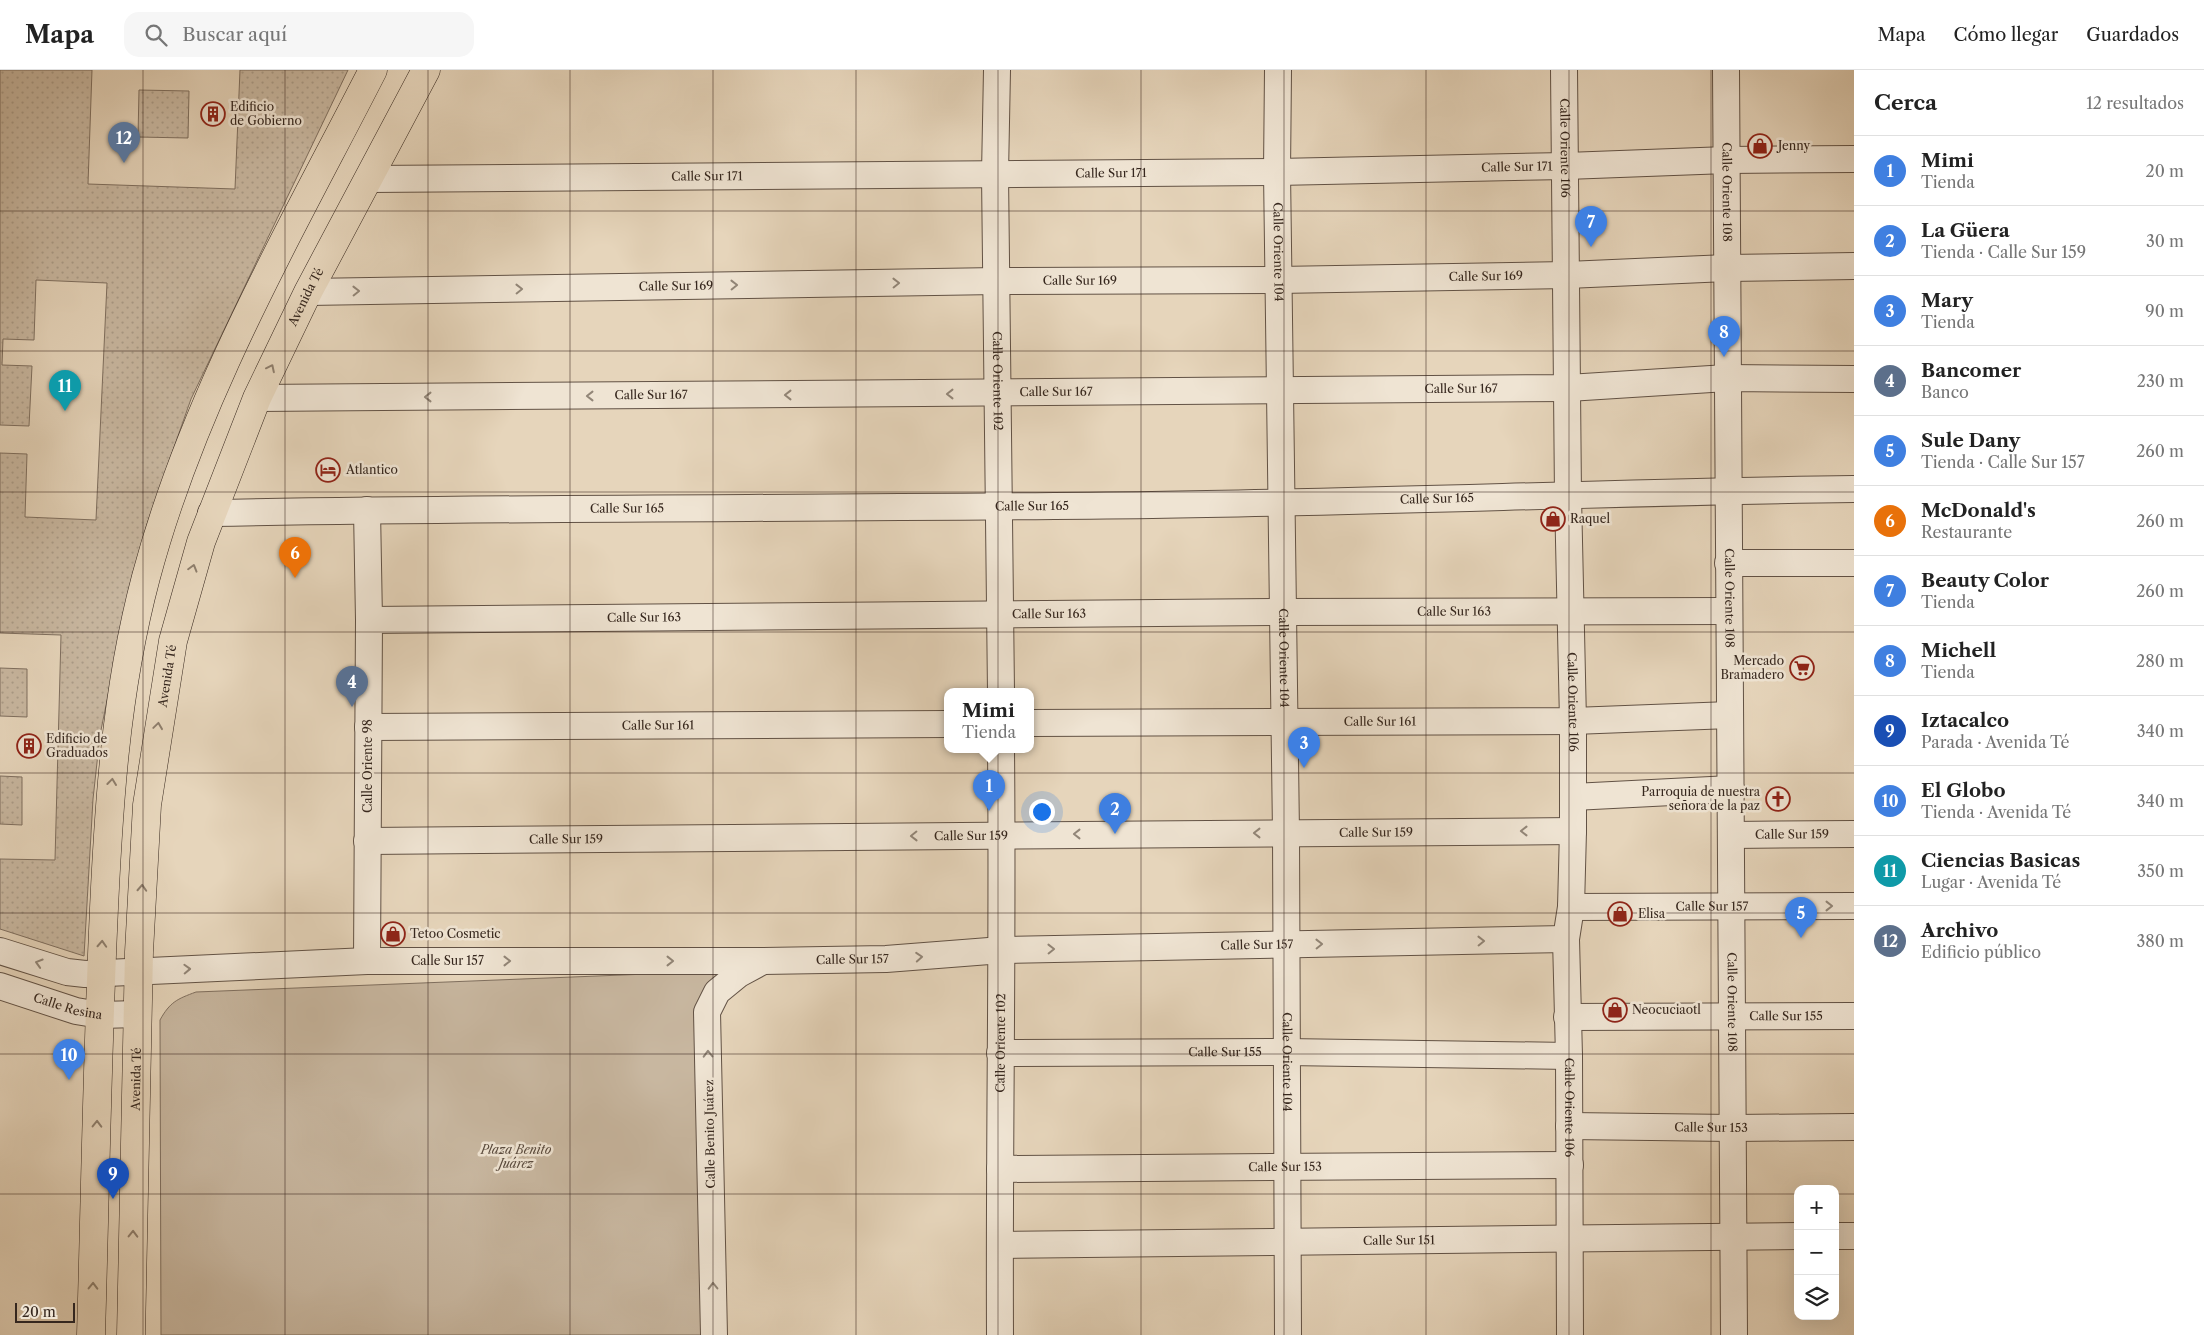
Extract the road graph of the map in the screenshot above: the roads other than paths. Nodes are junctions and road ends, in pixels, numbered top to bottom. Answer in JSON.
{"nodes":[{"id":1,"x":373,"y":70,"type":"edge"},
{"id":2,"x":426,"y":70,"type":"edge"},
{"id":3,"x":998,"y":70,"type":"edge"},
{"id":4,"x":1278,"y":70,"type":"edge"},
{"id":5,"x":1564,"y":70,"type":"edge"},
{"id":6,"x":1726,"y":70,"type":"edge"},
{"id":7,"x":1854,"y":159,"type":"edge"},
{"id":8,"x":1726,"y":160,"type":"junction"},
{"id":9,"x":1566,"y":166,"type":"junction"},
{"id":10,"x":1277,"y":172,"type":"junction"},
{"id":11,"x":995,"y":174,"type":"junction"},
{"id":12,"x":369,"y":179,"type":"junction"},
{"id":13,"x":1854,"y":266,"type":"edge"},
{"id":14,"x":1727,"y":268,"type":"junction"},
{"id":15,"x":1567,"y":275,"type":"junction"},
{"id":16,"x":1278,"y":280,"type":"junction"},
{"id":17,"x":997,"y":281,"type":"junction"},
{"id":18,"x":308,"y":292,"type":"junction"},
{"id":19,"x":1727,"y":378,"type":"junction"},
{"id":20,"x":1854,"y":379,"type":"edge"},
{"id":21,"x":1568,"y":388,"type":"junction"},
{"id":22,"x":1280,"y":390,"type":"junction"},
{"id":23,"x":999,"y":394,"type":"junction"},
{"id":24,"x":257,"y":398,"type":"junction"},
{"id":25,"x":1854,"y":489,"type":"edge"},
{"id":26,"x":1728,"y":490,"type":"junction"},
{"id":27,"x":1568,"y":496,"type":"junction"},
{"id":28,"x":1282,"y":503,"type":"junction"},
{"id":29,"x":1000,"y":507,"type":"junction"},
{"id":30,"x":367,"y":510,"type":"junction"},
{"id":31,"x":211,"y":513,"type":"junction"},
{"id":32,"x":1728,"y":563,"type":"junction"},
{"id":33,"x":1854,"y":563,"type":"edge"},
{"id":34,"x":1571,"y":610,"type":"junction"},
{"id":35,"x":1729,"y":610,"type":"junction"},
{"id":36,"x":1282,"y":612,"type":"junction"},
{"id":37,"x":1001,"y":616,"type":"junction"},
{"id":38,"x":368,"y":620,"type":"junction"},
{"id":39,"x":1001,"y":688,"type":"edge"},
{"id":40,"x":1730,"y":715,"type":"junction"},
{"id":41,"x":1573,"y":721,"type":"junction"},
{"id":42,"x":1284,"y":722,"type":"junction"},
{"id":43,"x":1034,"y":723,"type":"edge"},
{"id":44,"x":944,"y":724,"type":"edge"},
{"id":45,"x":368,"y":726,"type":"junction"},
{"id":46,"x":1001,"y":753,"type":"edge"},
{"id":47,"x":1731,"y":788,"type":"junction"},
{"id":48,"x":1572,"y":797,"type":"junction"},
{"id":49,"x":1573,"y":831,"type":"junction"},
{"id":50,"x":1286,"y":833,"type":"junction"},
{"id":51,"x":1854,"y":834,"type":"edge"},
{"id":52,"x":1002,"y":835,"type":"junction"},
{"id":53,"x":1731,"y":835,"type":"junction"},
{"id":54,"x":367,"y":841,"type":"junction"},
{"id":55,"x":1732,"y":906,"type":"junction"},
{"id":56,"x":1854,"y":906,"type":"edge"},
{"id":57,"x":1570,"y":907,"type":"junction"},
{"id":58,"x":1566,"y":939,"type":"junction"},
{"id":59,"x":1285,"y":944,"type":"junction"},
{"id":60,"x":1002,"y":950,"type":"junction"},
{"id":61,"x":0,"y":951,"type":"edge"},
{"id":62,"x":367,"y":961,"type":"junction"},
{"id":63,"x":763,"y":961,"type":"junction"},
{"id":64,"x":138,"y":971,"type":"junction"},
{"id":65,"x":101,"y":974,"type":"junction"},
{"id":66,"x":0,"y":986,"type":"edge"},
{"id":67,"x":138,"y":1014,"type":"junction"},
{"id":68,"x":100,"y":1015,"type":"junction"},
{"id":69,"x":1731,"y":1016,"type":"junction"},
{"id":70,"x":1854,"y":1016,"type":"edge"},
{"id":71,"x":1567,"y":1017,"type":"junction"},
{"id":72,"x":1286,"y":1052,"type":"junction"},
{"id":73,"x":1000,"y":1053,"type":"junction"},
{"id":74,"x":1569,"y":1056,"type":"junction"},
{"id":75,"x":1569,"y":1126,"type":"junction"},
{"id":76,"x":1733,"y":1128,"type":"junction"},
{"id":77,"x":1854,"y":1128,"type":"edge"},
{"id":78,"x":1570,"y":1165,"type":"junction"},
{"id":79,"x":1000,"y":1169,"type":"junction"},
{"id":80,"x":1287,"y":1169,"type":"junction"},
{"id":81,"x":1733,"y":1236,"type":"junction"},
{"id":82,"x":1794,"y":1236,"type":"edge"},
{"id":83,"x":1839,"y":1236,"type":"edge"},
{"id":84,"x":1854,"y":1236,"type":"edge"},
{"id":85,"x":1569,"y":1238,"type":"junction"},
{"id":86,"x":1286,"y":1243,"type":"junction"},
{"id":87,"x":1000,"y":1245,"type":"junction"},
{"id":88,"x":91,"y":1335,"type":"edge"},
{"id":89,"x":131,"y":1335,"type":"edge"},
{"id":90,"x":714,"y":1335,"type":"edge"},
{"id":91,"x":1000,"y":1335,"type":"edge"},
{"id":92,"x":1288,"y":1335,"type":"edge"},
{"id":93,"x":1570,"y":1335,"type":"edge"},
{"id":94,"x":1734,"y":1335,"type":"edge"}],
"edges":[{"from":65,"to":1,"type":"main road","one_way":true},
{"from":2,"to":12,"type":"main road","name":"Avenida Té"},
{"from":3,"to":11,"type":"street","name":"Calle Oriente 102"},
{"from":4,"to":10,"type":"street","name":"Calle Oriente 104"},
{"from":5,"to":9,"type":"street","name":"Calle Oriente 106"},
{"from":6,"to":8,"type":"street","name":"Calle Oriente 108"},
{"from":7,"to":8,"type":"street","name":"Calle Sur 171"},
{"from":8,"to":9,"type":"street","name":"Calle Sur 171"},
{"from":8,"to":14,"type":"street","name":"Calle Oriente 108"},
{"from":9,"to":10,"type":"street","name":"Calle Sur 171"},
{"from":9,"to":15,"type":"street","name":"Calle Oriente 106"},
{"from":10,"to":11,"type":"street","name":"Calle Sur 171"},
{"from":10,"to":16,"type":"street","name":"Calle Oriente 104"},
{"from":11,"to":12,"type":"street","name":"Calle Sur 171"},
{"from":11,"to":17,"type":"street","name":"Calle Oriente 102"},
{"from":12,"to":18,"type":"main road","name":"Avenida Té"},
{"from":13,"to":14,"type":"street","name":"Calle Sur 169"},
{"from":14,"to":15,"type":"street","name":"Calle Sur 169"},
{"from":14,"to":19,"type":"street","name":"Calle Oriente 108"},
{"from":15,"to":16,"type":"street","name":"Calle Sur 169"},
{"from":15,"to":21,"type":"street","name":"Calle Oriente 106"},
{"from":16,"to":17,"type":"street","name":"Calle Sur 169"},
{"from":16,"to":22,"type":"street","name":"Calle Oriente 104"},
{"from":18,"to":17,"type":"street","name":"Calle Sur 169","one_way":true},
{"from":17,"to":23,"type":"street","name":"Calle Oriente 102"},
{"from":24,"to":18,"type":"main road","name":"Avenida Té","one_way":true},
{"from":19,"to":20,"type":"street","name":"Calle Sur 167"},
{"from":19,"to":21,"type":"street","name":"Calle Sur 167"},
{"from":19,"to":26,"type":"street","name":"Calle Oriente 108"},
{"from":21,"to":22,"type":"street","name":"Calle Sur 167"},
{"from":21,"to":27,"type":"street","name":"Calle Oriente 106"},
{"from":22,"to":23,"type":"street","name":"Calle Sur 167"},
{"from":22,"to":28,"type":"street","name":"Calle Oriente 104"},
{"from":23,"to":24,"type":"street","name":"Calle Sur 167","one_way":true},
{"from":23,"to":29,"type":"street","name":"Calle Oriente 102"},
{"from":24,"to":31,"type":"main road","name":"Avenida Té"},
{"from":25,"to":26,"type":"street","name":"Calle Sur 165"},
{"from":26,"to":27,"type":"street","name":"Calle Sur 165"},
{"from":26,"to":32,"type":"street","name":"Calle Oriente 108"},
{"from":27,"to":28,"type":"street","name":"Calle Sur 165"},
{"from":27,"to":34,"type":"street","name":"Calle Oriente 106"},
{"from":28,"to":29,"type":"street","name":"Calle Sur 165"},
{"from":28,"to":36,"type":"street","name":"Calle Oriente 104"},
{"from":29,"to":30,"type":"street","name":"Calle Sur 165"},
{"from":29,"to":37,"type":"street","name":"Calle Oriente 102"},
{"from":30,"to":31,"type":"street","name":"Calle Sur 165"},
{"from":30,"to":38,"type":"street","name":"Calle Oriente 98"},
{"from":64,"to":31,"type":"main road","name":"Avenida Té","one_way":true},
{"from":32,"to":33,"type":"street"},
{"from":32,"to":35,"type":"street","name":"Calle Oriente 108"},
{"from":34,"to":35,"type":"street","name":"Calle Sur 163"},
{"from":34,"to":36,"type":"street","name":"Calle Sur 163"},
{"from":34,"to":41,"type":"street","name":"Calle Oriente 106"},
{"from":35,"to":40,"type":"street","name":"Calle Oriente 108"},
{"from":36,"to":37,"type":"street","name":"Calle Sur 163"},
{"from":36,"to":42,"type":"street","name":"Calle Oriente 104"},
{"from":37,"to":38,"type":"street","name":"Calle Sur 163"},
{"from":37,"to":39,"type":"street","name":"Calle Oriente 102"},
{"from":38,"to":45,"type":"street","name":"Calle Oriente 98"},
{"from":40,"to":41,"type":"street","name":"Calle Sur 161"},
{"from":40,"to":47,"type":"street","name":"Calle Oriente 108"},
{"from":41,"to":42,"type":"street","name":"Calle Sur 161"},
{"from":41,"to":48,"type":"street","name":"Calle Oriente 106"},
{"from":42,"to":43,"type":"street","name":"Calle Sur 161"},
{"from":42,"to":50,"type":"street","name":"Calle Oriente 104"},
{"from":44,"to":45,"type":"street","name":"Calle Sur 161"},
{"from":45,"to":54,"type":"street","name":"Calle Oriente 98"},
{"from":46,"to":52,"type":"street","name":"Calle Oriente 102"},
{"from":47,"to":48,"type":"street"},
{"from":47,"to":53,"type":"street","name":"Calle Oriente 108"},
{"from":48,"to":49,"type":"street","name":"Calle Oriente 106"},
{"from":49,"to":50,"type":"street","name":"Calle Sur 159","one_way":true},
{"from":49,"to":57,"type":"street","name":"Calle Oriente 106"},
{"from":50,"to":52,"type":"street","name":"Calle Sur 159","one_way":true},
{"from":50,"to":59,"type":"street","name":"Calle Oriente 104"},
{"from":51,"to":53,"type":"street","name":"Calle Sur 159"},
{"from":52,"to":54,"type":"street","name":"Calle Sur 159","one_way":true},
{"from":52,"to":60,"type":"street","name":"Calle Oriente 102"},
{"from":53,"to":55,"type":"street","name":"Calle Oriente 108"},
{"from":54,"to":62,"type":"street","name":"Calle Oriente 98"},
{"from":55,"to":56,"type":"street","name":"Calle Sur 157","one_way":true},
{"from":55,"to":57,"type":"street","name":"Calle Sur 157"},
{"from":55,"to":69,"type":"street","name":"Calle Oriente 108"},
{"from":57,"to":58,"type":"street","name":"Calle Oriente 106"},
{"from":59,"to":58,"type":"street","name":"Calle Sur 157","one_way":true},
{"from":58,"to":71,"type":"street","name":"Calle Oriente 106"},
{"from":60,"to":59,"type":"street","name":"Calle Sur 157","one_way":true},
{"from":59,"to":72,"type":"street","name":"Calle Oriente 104"},
{"from":63,"to":60,"type":"street","name":"Calle Sur 157","one_way":true},
{"from":60,"to":73,"type":"street","name":"Calle Oriente 102"},
{"from":65,"to":61,"type":"street","one_way":true},
{"from":62,"to":63,"type":"street","name":"Calle Sur 157","one_way":true},
{"from":64,"to":62,"type":"street","name":"Calle Sur 157","one_way":true},
{"from":90,"to":63,"type":"street","name":"Calle Benito Juárez","one_way":true},
{"from":64,"to":65,"type":"street"},
{"from":64,"to":67,"type":"main road","name":"Avenida Té"},
{"from":65,"to":68,"type":"main road"},
{"from":66,"to":68,"type":"street","name":"Calle Resina"},
{"from":67,"to":68,"type":"street","name":"Calle Resina"},
{"from":89,"to":67,"type":"main road","name":"Avenida Té","one_way":true},
{"from":88,"to":68,"type":"main road","one_way":true},
{"from":69,"to":70,"type":"street","name":"Calle Sur 155"},
{"from":69,"to":71,"type":"street","name":"Calle Sur 155"},
{"from":69,"to":76,"type":"street","name":"Calle Oriente 108"},
{"from":71,"to":74,"type":"street","name":"Calle Oriente 106"},
{"from":72,"to":73,"type":"street","name":"Calle Sur 155"},
{"from":72,"to":74,"type":"street","name":"Calle Sur 155"},
{"from":72,"to":80,"type":"street","name":"Calle Oriente 104"},
{"from":73,"to":79,"type":"street","name":"Calle Oriente 102"},
{"from":74,"to":75,"type":"street","name":"Calle Oriente 106"},
{"from":75,"to":76,"type":"street","name":"Calle Sur 153"},
{"from":75,"to":78,"type":"street","name":"Calle Oriente 106"},
{"from":76,"to":77,"type":"street","name":"Calle Sur 153"},
{"from":76,"to":81,"type":"street","name":"Calle Oriente 108"},
{"from":78,"to":80,"type":"street","name":"Calle Sur 153"},
{"from":78,"to":85,"type":"street","name":"Calle Oriente 106"},
{"from":79,"to":80,"type":"street","name":"Calle Sur 153"},
{"from":79,"to":87,"type":"street","name":"Calle Oriente 102"},
{"from":80,"to":86,"type":"street","name":"Calle Oriente 104"},
{"from":81,"to":82,"type":"street","name":"Calle Sur 151"},
{"from":81,"to":85,"type":"street","name":"Calle Sur 151"},
{"from":81,"to":94,"type":"street","name":"Calle Oriente 108"},
{"from":83,"to":84,"type":"street"},
{"from":85,"to":86,"type":"street","name":"Calle Sur 151"},
{"from":85,"to":93,"type":"street","name":"Calle Oriente 106"},
{"from":86,"to":87,"type":"street","name":"Calle Sur 151"},
{"from":86,"to":92,"type":"street","name":"Calle Oriente 104"},
{"from":87,"to":91,"type":"street","name":"Calle Oriente 102"}]}
